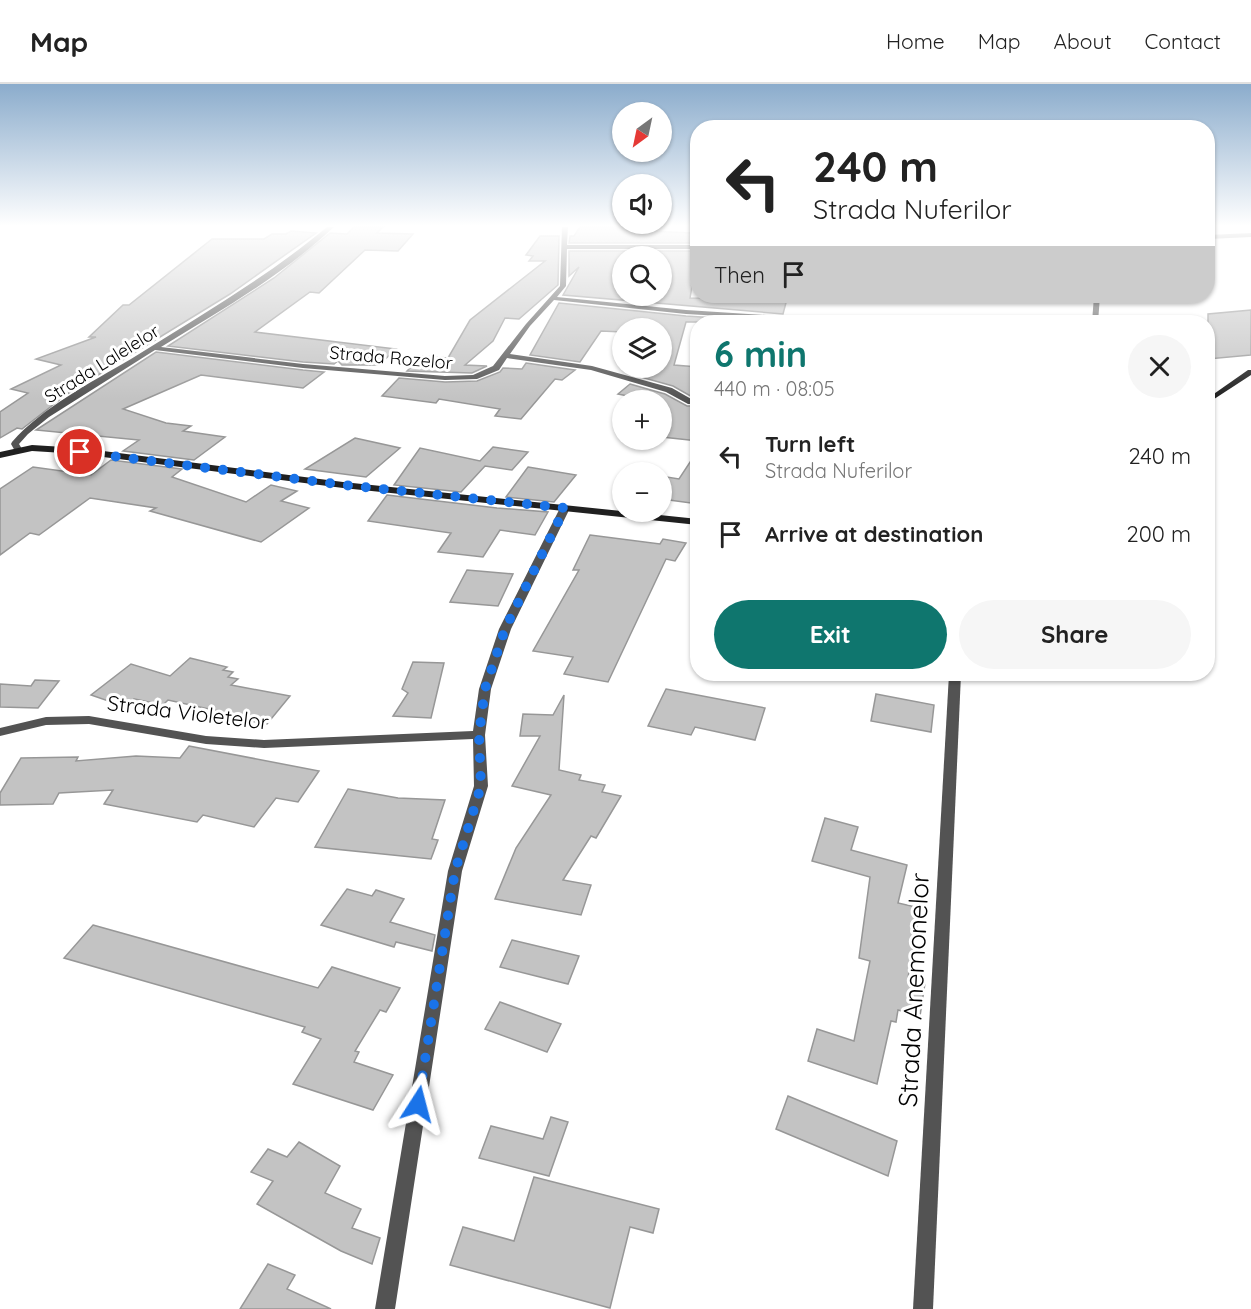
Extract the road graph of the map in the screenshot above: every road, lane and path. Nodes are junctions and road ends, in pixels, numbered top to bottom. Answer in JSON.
{"nodes":[{"id":1,"x":255,"y":284,"type":"edge"},
{"id":2,"x":563,"y":284,"type":"edge"},
{"id":3,"x":552,"y":298,"type":"junction"},
{"id":4,"x":734,"y":315,"type":"edge"},
{"id":5,"x":154,"y":348,"type":"junction"},
{"id":6,"x":506,"y":356,"type":"junction"},
{"id":7,"x":1251,"y":372,"type":"edge"},
{"id":8,"x":1215,"y":395,"type":"edge"},
{"id":9,"x":690,"y":399,"type":"edge"},
{"id":10,"x":18,"y":449,"type":"junction"},
{"id":11,"x":0,"y":455,"type":"edge"},
{"id":12,"x":565,"y":508,"type":"junction"},
{"id":13,"x":690,"y":521,"type":"edge"},
{"id":14,"x":955,"y":681,"type":"edge"},
{"id":15,"x":0,"y":732,"type":"edge"},
{"id":16,"x":479,"y":735,"type":"junction"},
{"id":17,"x":385,"y":1309,"type":"edge"},
{"id":18,"x":923,"y":1309,"type":"edge"}],
"edges":[{"from":1,"to":5,"type":"street","name":"Strada Lalelelor"},
{"from":2,"to":3,"type":"street","name":"Strada Rozelor"},
{"from":3,"to":4,"type":"street"},
{"from":3,"to":6,"type":"street","name":"Strada Rozelor"},
{"from":5,"to":6,"type":"street","name":"Strada Rozelor"},
{"from":5,"to":10,"type":"street","name":"Strada Lalelelor"},
{"from":6,"to":9,"type":"street"},
{"from":7,"to":8,"type":"main road"},
{"from":10,"to":11,"type":"main road"},
{"from":10,"to":12,"type":"main road"},
{"from":12,"to":13,"type":"main road"},
{"from":12,"to":16,"type":"street"},
{"from":14,"to":18,"type":"street","name":"Strada Anemonelor"},
{"from":15,"to":16,"type":"street","name":"Strada Violetelor"},
{"from":16,"to":17,"type":"street"}]}
